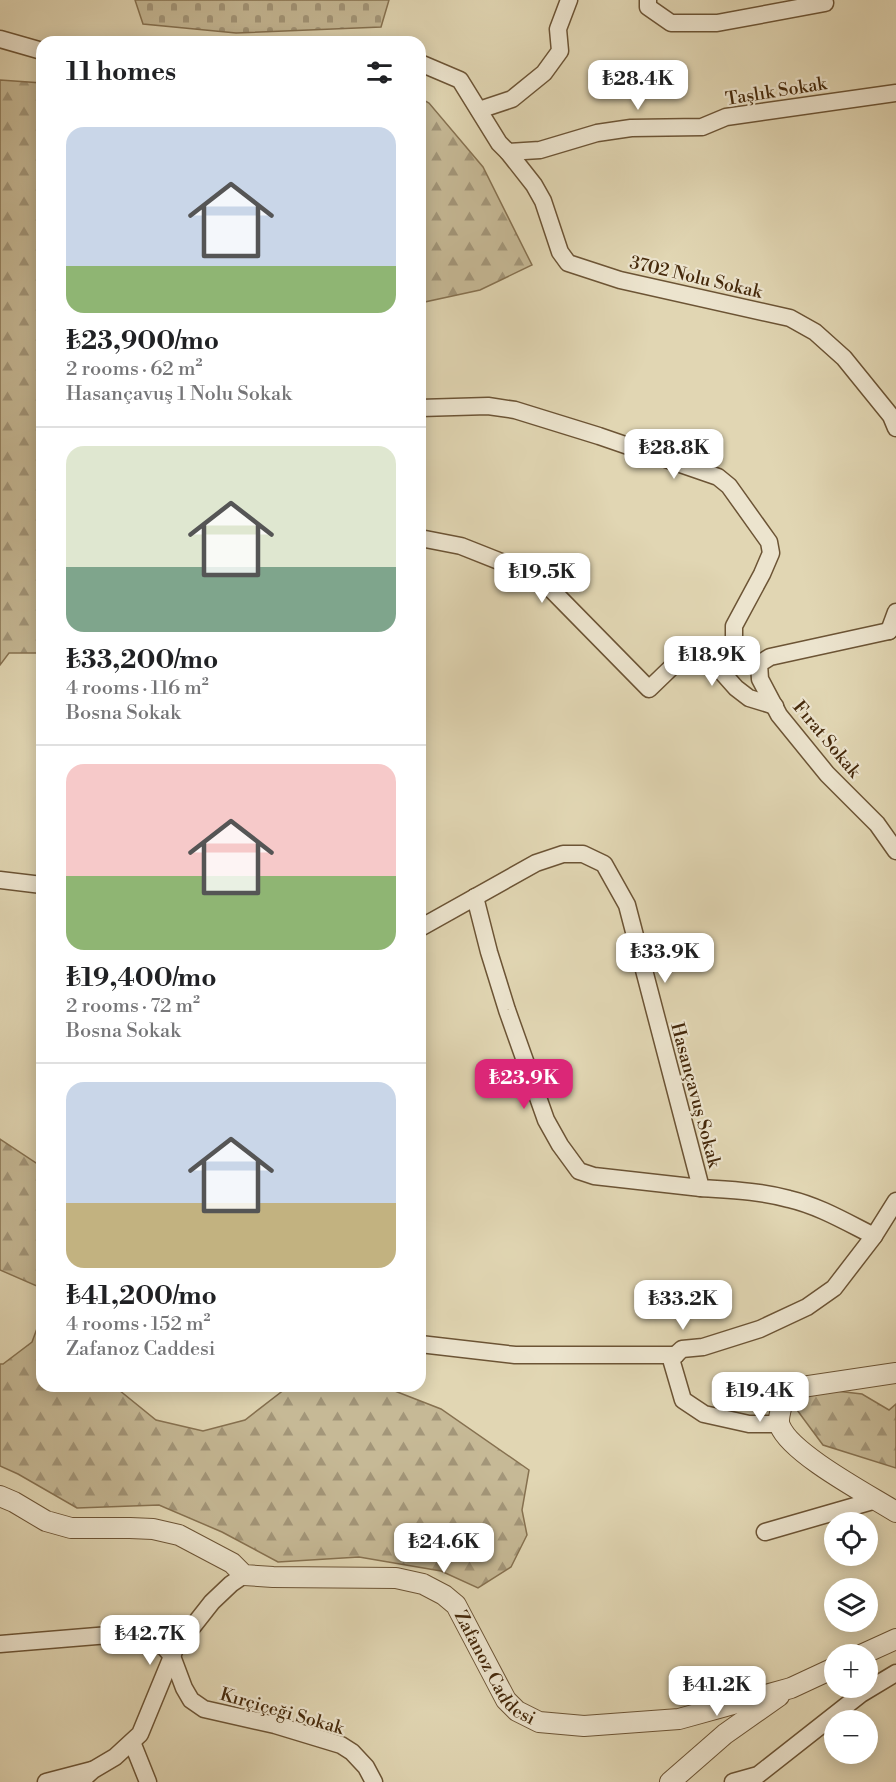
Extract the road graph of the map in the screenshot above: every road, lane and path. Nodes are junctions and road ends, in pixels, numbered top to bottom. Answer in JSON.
{"nodes":[{"id":1,"x":569,"y":0,"type":"edge"},
{"id":2,"x":648,"y":0,"type":"edge"},
{"id":3,"x":825,"y":3,"type":"dead end"},
{"id":4,"x":0,"y":39,"type":"edge"},
{"id":5,"x":36,"y":49,"type":"edge"},
{"id":6,"x":426,"y":66,"type":"edge"},
{"id":7,"x":896,"y":93,"type":"edge"},
{"id":8,"x":479,"y":110,"type":"junction"},
{"id":9,"x":508,"y":152,"type":"junction"},
{"id":10,"x":426,"y":408,"type":"edge"},
{"id":11,"x":896,"y":428,"type":"edge"},
{"id":12,"x":426,"y":539,"type":"edge"},
{"id":13,"x":896,"y":612,"type":"edge"},
{"id":14,"x":894,"y":629,"type":"edge"},
{"id":15,"x":759,"y":664,"type":"junction"},
{"id":16,"x":775,"y":706,"type":"junction"},
{"id":17,"x":896,"y":851,"type":"edge"},
{"id":18,"x":0,"y":880,"type":"edge"},
{"id":19,"x":36,"y":884,"type":"edge"},
{"id":20,"x":475,"y":897,"type":"junction"},
{"id":21,"x":426,"y":925,"type":"edge"},
{"id":22,"x":701,"y":1188,"type":"junction"},
{"id":23,"x":896,"y":1202,"type":"edge"},
{"id":24,"x":874,"y":1236,"type":"junction"},
{"id":25,"x":426,"y":1345,"type":"edge"},
{"id":26,"x":676,"y":1355,"type":"junction"},
{"id":27,"x":896,"y":1373,"type":"edge"},
{"id":28,"x":779,"y":1424,"type":"junction"},
{"id":29,"x":0,"y":1496,"type":"edge"},
{"id":30,"x":876,"y":1500,"type":"junction"},
{"id":31,"x":896,"y":1512,"type":"edge"},
{"id":32,"x":765,"y":1532,"type":"dead end"},
{"id":33,"x":244,"y":1575,"type":"junction"},
{"id":34,"x":896,"y":1640,"type":"edge"},
{"id":35,"x":0,"y":1644,"type":"edge"},
{"id":36,"x":878,"y":1648,"type":"edge"},
{"id":37,"x":172,"y":1656,"type":"junction"},
{"id":38,"x":824,"y":1673,"type":"edge"},
{"id":39,"x":896,"y":1673,"type":"edge"},
{"id":40,"x":791,"y":1688,"type":"junction"},
{"id":41,"x":132,"y":1742,"type":"junction"},
{"id":42,"x":93,"y":1770,"type":"junction"},
{"id":43,"x":757,"y":1779,"type":"edge"},
{"id":44,"x":46,"y":1782,"type":"edge"},
{"id":45,"x":80,"y":1782,"type":"edge"},
{"id":46,"x":148,"y":1782,"type":"edge"},
{"id":47,"x":374,"y":1782,"type":"edge"},
{"id":48,"x":670,"y":1782,"type":"edge"},
{"id":49,"x":733,"y":1782,"type":"edge"}],
"edges":[{"from":1,"to":8,"type":"street"},
{"from":2,"to":3,"type":"street"},
{"from":4,"to":5,"type":"street"},
{"from":6,"to":8,"type":"street"},
{"from":7,"to":9,"type":"street","name":"Taşlık Sokak"},
{"from":8,"to":9,"type":"street"},
{"from":9,"to":11,"type":"street","name":"3702 Nolu Sokak"},
{"from":10,"to":15,"type":"street"},
{"from":12,"to":16,"type":"street"},
{"from":13,"to":14,"type":"street"},
{"from":14,"to":15,"type":"street"},
{"from":15,"to":16,"type":"street","name":"Fırat Sokak"},
{"from":16,"to":17,"type":"street","name":"Fırat Sokak"},
{"from":18,"to":19,"type":"street"},
{"from":20,"to":21,"type":"street","name":"Hasançavuş Sokak"},
{"from":20,"to":22,"type":"street"},
{"from":20,"to":22,"type":"street","name":"Hasançavuş Sokak"},
{"from":22,"to":24,"type":"street","name":"Hasançavuş Sokak"},
{"from":23,"to":24,"type":"street"},
{"from":24,"to":26,"type":"street"},
{"from":25,"to":26,"type":"street"},
{"from":26,"to":28,"type":"street"},
{"from":27,"to":28,"type":"street"},
{"from":28,"to":30,"type":"street"},
{"from":29,"to":33,"type":"street"},
{"from":30,"to":31,"type":"street"},
{"from":30,"to":32,"type":"street"},
{"from":33,"to":37,"type":"street"},
{"from":33,"to":40,"type":"street","name":"Zafanoz Caddesi"},
{"from":34,"to":36,"type":"street"},
{"from":35,"to":37,"type":"street","name":"Kırçiçeği Sokak"},
{"from":37,"to":41,"type":"street"},
{"from":37,"to":47,"type":"street","name":"Kırçiçeği Sokak"},
{"from":38,"to":40,"type":"street","name":"Zafanoz Caddesi"},
{"from":39,"to":43,"type":"street"},
{"from":40,"to":48,"type":"street"},
{"from":41,"to":42,"type":"street"},
{"from":41,"to":46,"type":"street"},
{"from":42,"to":44,"type":"street"},
{"from":42,"to":45,"type":"street"},
{"from":43,"to":49,"type":"street"}]}
